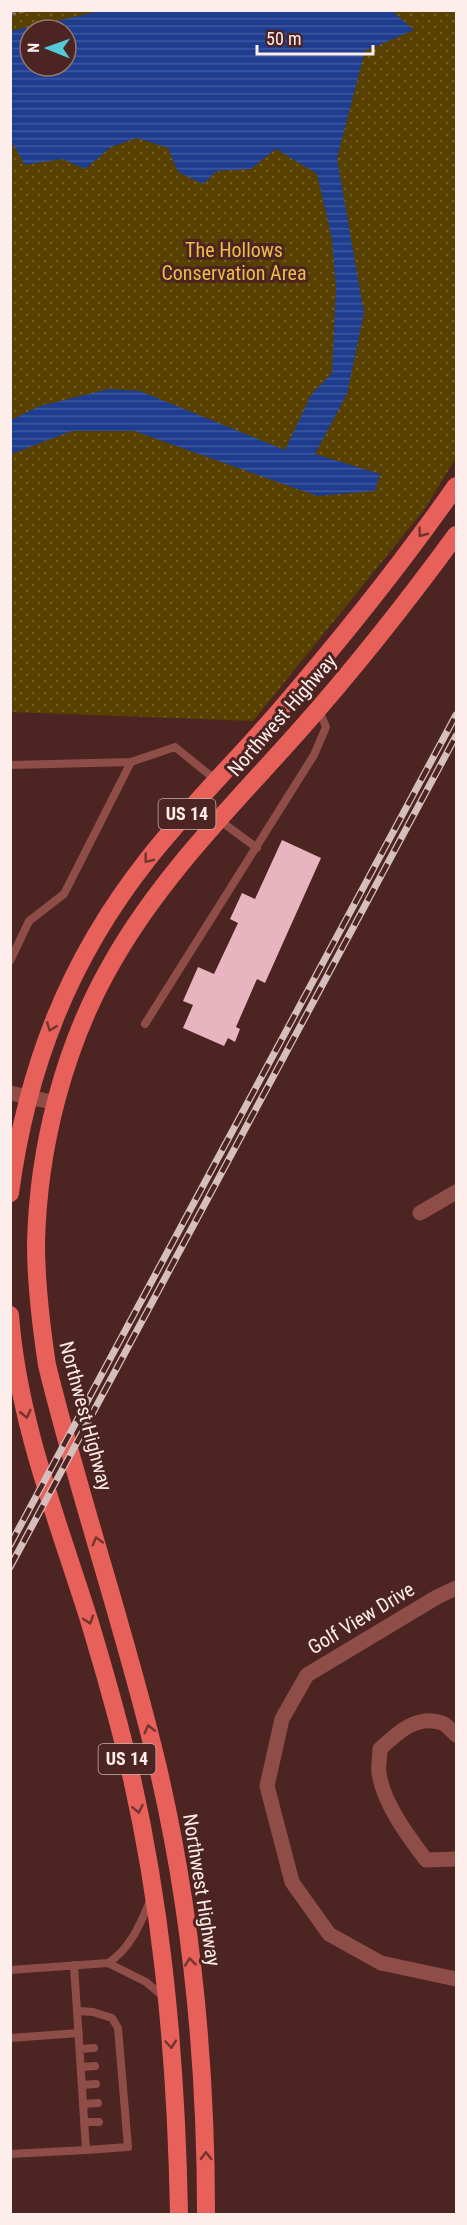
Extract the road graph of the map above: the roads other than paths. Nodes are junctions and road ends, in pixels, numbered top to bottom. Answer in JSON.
{"nodes":[{"id":1,"x":456,"y":486,"type":"edge"},
{"id":2,"x":456,"y":534,"type":"edge"},
{"id":3,"x":318,"y":708,"type":"junction"},
{"id":4,"x":130,"y":762,"type":"junction"},
{"id":5,"x":10,"y":765,"type":"edge"},
{"id":6,"x":217,"y":781,"type":"junction"},
{"id":7,"x":219,"y":820,"type":"junction"},
{"id":8,"x":257,"y":848,"type":"junction"},
{"id":9,"x":10,"y":961,"type":"edge"},
{"id":10,"x":145,"y":1024,"type":"dead end"},
{"id":11,"x":10,"y":1093,"type":"edge"},
{"id":12,"x":29,"y":1096,"type":"junction"},
{"id":13,"x":56,"y":1103,"type":"junction"},
{"id":14,"x":456,"y":1192,"type":"edge"},
{"id":15,"x":10,"y":1193,"type":"edge"},
{"id":16,"x":420,"y":1214,"type":"dead end"},
{"id":17,"x":10,"y":1315,"type":"edge"},
{"id":18,"x":456,"y":1588,"type":"edge"},
{"id":19,"x":456,"y":1735,"type":"edge"},
{"id":20,"x":456,"y":1859,"type":"edge"},
{"id":21,"x":154,"y":1892,"type":"junction"},
{"id":22,"x":108,"y":1963,"type":"junction"},
{"id":23,"x":75,"y":1965,"type":"junction"},
{"id":24,"x":10,"y":1970,"type":"edge"},
{"id":25,"x":456,"y":1979,"type":"edge"},
{"id":26,"x":167,"y":1999,"type":"junction"},
{"id":27,"x":78,"y":2011,"type":"junction"},
{"id":28,"x":79,"y":2033,"type":"junction"},
{"id":29,"x":10,"y":2038,"type":"edge"},
{"id":30,"x":120,"y":2046,"type":"junction"},
{"id":31,"x":111,"y":2047,"type":"dead end"},
{"id":32,"x":94,"y":2048,"type":"dead end"},
{"id":33,"x":80,"y":2049,"type":"junction"},
{"id":34,"x":122,"y":2064,"type":"junction"},
{"id":35,"x":112,"y":2065,"type":"dead end"},
{"id":36,"x":95,"y":2066,"type":"dead end"},
{"id":37,"x":81,"y":2067,"type":"junction"},
{"id":38,"x":113,"y":2083,"type":"dead end"},
{"id":39,"x":123,"y":2083,"type":"junction"},
{"id":40,"x":96,"y":2084,"type":"dead end"},
{"id":41,"x":82,"y":2085,"type":"junction"},
{"id":42,"x":124,"y":2102,"type":"junction"},
{"id":43,"x":98,"y":2103,"type":"dead end"},
{"id":44,"x":115,"y":2103,"type":"dead end"},
{"id":45,"x":83,"y":2104,"type":"junction"},
{"id":46,"x":116,"y":2121,"type":"dead end"},
{"id":47,"x":126,"y":2121,"type":"junction"},
{"id":48,"x":85,"y":2122,"type":"junction"},
{"id":49,"x":99,"y":2122,"type":"dead end"},
{"id":50,"x":87,"y":2150,"type":"junction"},
{"id":51,"x":10,"y":2154,"type":"edge"},
{"id":52,"x":179,"y":2214,"type":"edge"},
{"id":53,"x":206,"y":2214,"type":"edge"}],
"edges":[{"from":1,"to":6,"type":"main road","name":"Northwest Highway","number":"US 14","one_way":true},
{"from":2,"to":3,"type":"main road","name":"Northwest Highway","number":"US 14"},
{"from":3,"to":7,"type":"main road","name":"Northwest Highway","number":"US 14"},
{"from":3,"to":8,"type":"lane"},
{"from":4,"to":5,"type":"lane"},
{"from":4,"to":6,"type":"lane"},
{"from":4,"to":9,"type":"lane"},
{"from":6,"to":12,"type":"main road","name":"Northwest Highway","number":"US 14","one_way":true},
{"from":7,"to":8,"type":"lane"},
{"from":7,"to":13,"type":"main road","name":"Northwest Highway","number":"US 14"},
{"from":8,"to":10,"type":"lane"},
{"from":11,"to":12,"type":"street"},
{"from":12,"to":13,"type":"street"},
{"from":12,"to":15,"type":"main road","name":"Northwest Highway","number":"US 14"},
{"from":53,"to":13,"type":"main road","name":"Northwest Highway","number":"US 14","one_way":true},
{"from":14,"to":16,"type":"street"},
{"from":17,"to":21,"type":"main road","number":"US 14","one_way":true},
{"from":18,"to":25,"type":"street","name":"Golf View Drive"},
{"from":19,"to":20,"type":"street"},
{"from":21,"to":22,"type":"lane"},
{"from":21,"to":26,"type":"main road","number":"US 14"},
{"from":22,"to":23,"type":"lane"},
{"from":22,"to":26,"type":"lane"},
{"from":23,"to":24,"type":"lane"},
{"from":23,"to":27,"type":"lane"},
{"from":26,"to":52,"type":"main road","number":"US 14","one_way":true},
{"from":27,"to":28,"type":"lane"},
{"from":27,"to":30,"type":"lane"},
{"from":28,"to":29,"type":"lane"},
{"from":28,"to":33,"type":"lane"},
{"from":30,"to":31,"type":"lane"},
{"from":30,"to":34,"type":"lane"},
{"from":32,"to":33,"type":"lane"},
{"from":33,"to":37,"type":"lane"},
{"from":34,"to":35,"type":"lane"},
{"from":34,"to":39,"type":"lane"},
{"from":36,"to":37,"type":"lane"},
{"from":37,"to":41,"type":"lane"},
{"from":38,"to":39,"type":"lane"},
{"from":39,"to":42,"type":"lane"},
{"from":40,"to":41,"type":"lane"},
{"from":41,"to":45,"type":"lane"},
{"from":42,"to":44,"type":"lane"},
{"from":42,"to":47,"type":"lane"},
{"from":43,"to":45,"type":"lane"},
{"from":45,"to":48,"type":"lane"},
{"from":46,"to":47,"type":"lane"},
{"from":47,"to":50,"type":"lane"},
{"from":48,"to":49,"type":"lane"},
{"from":48,"to":50,"type":"lane"},
{"from":50,"to":51,"type":"lane"}]}
